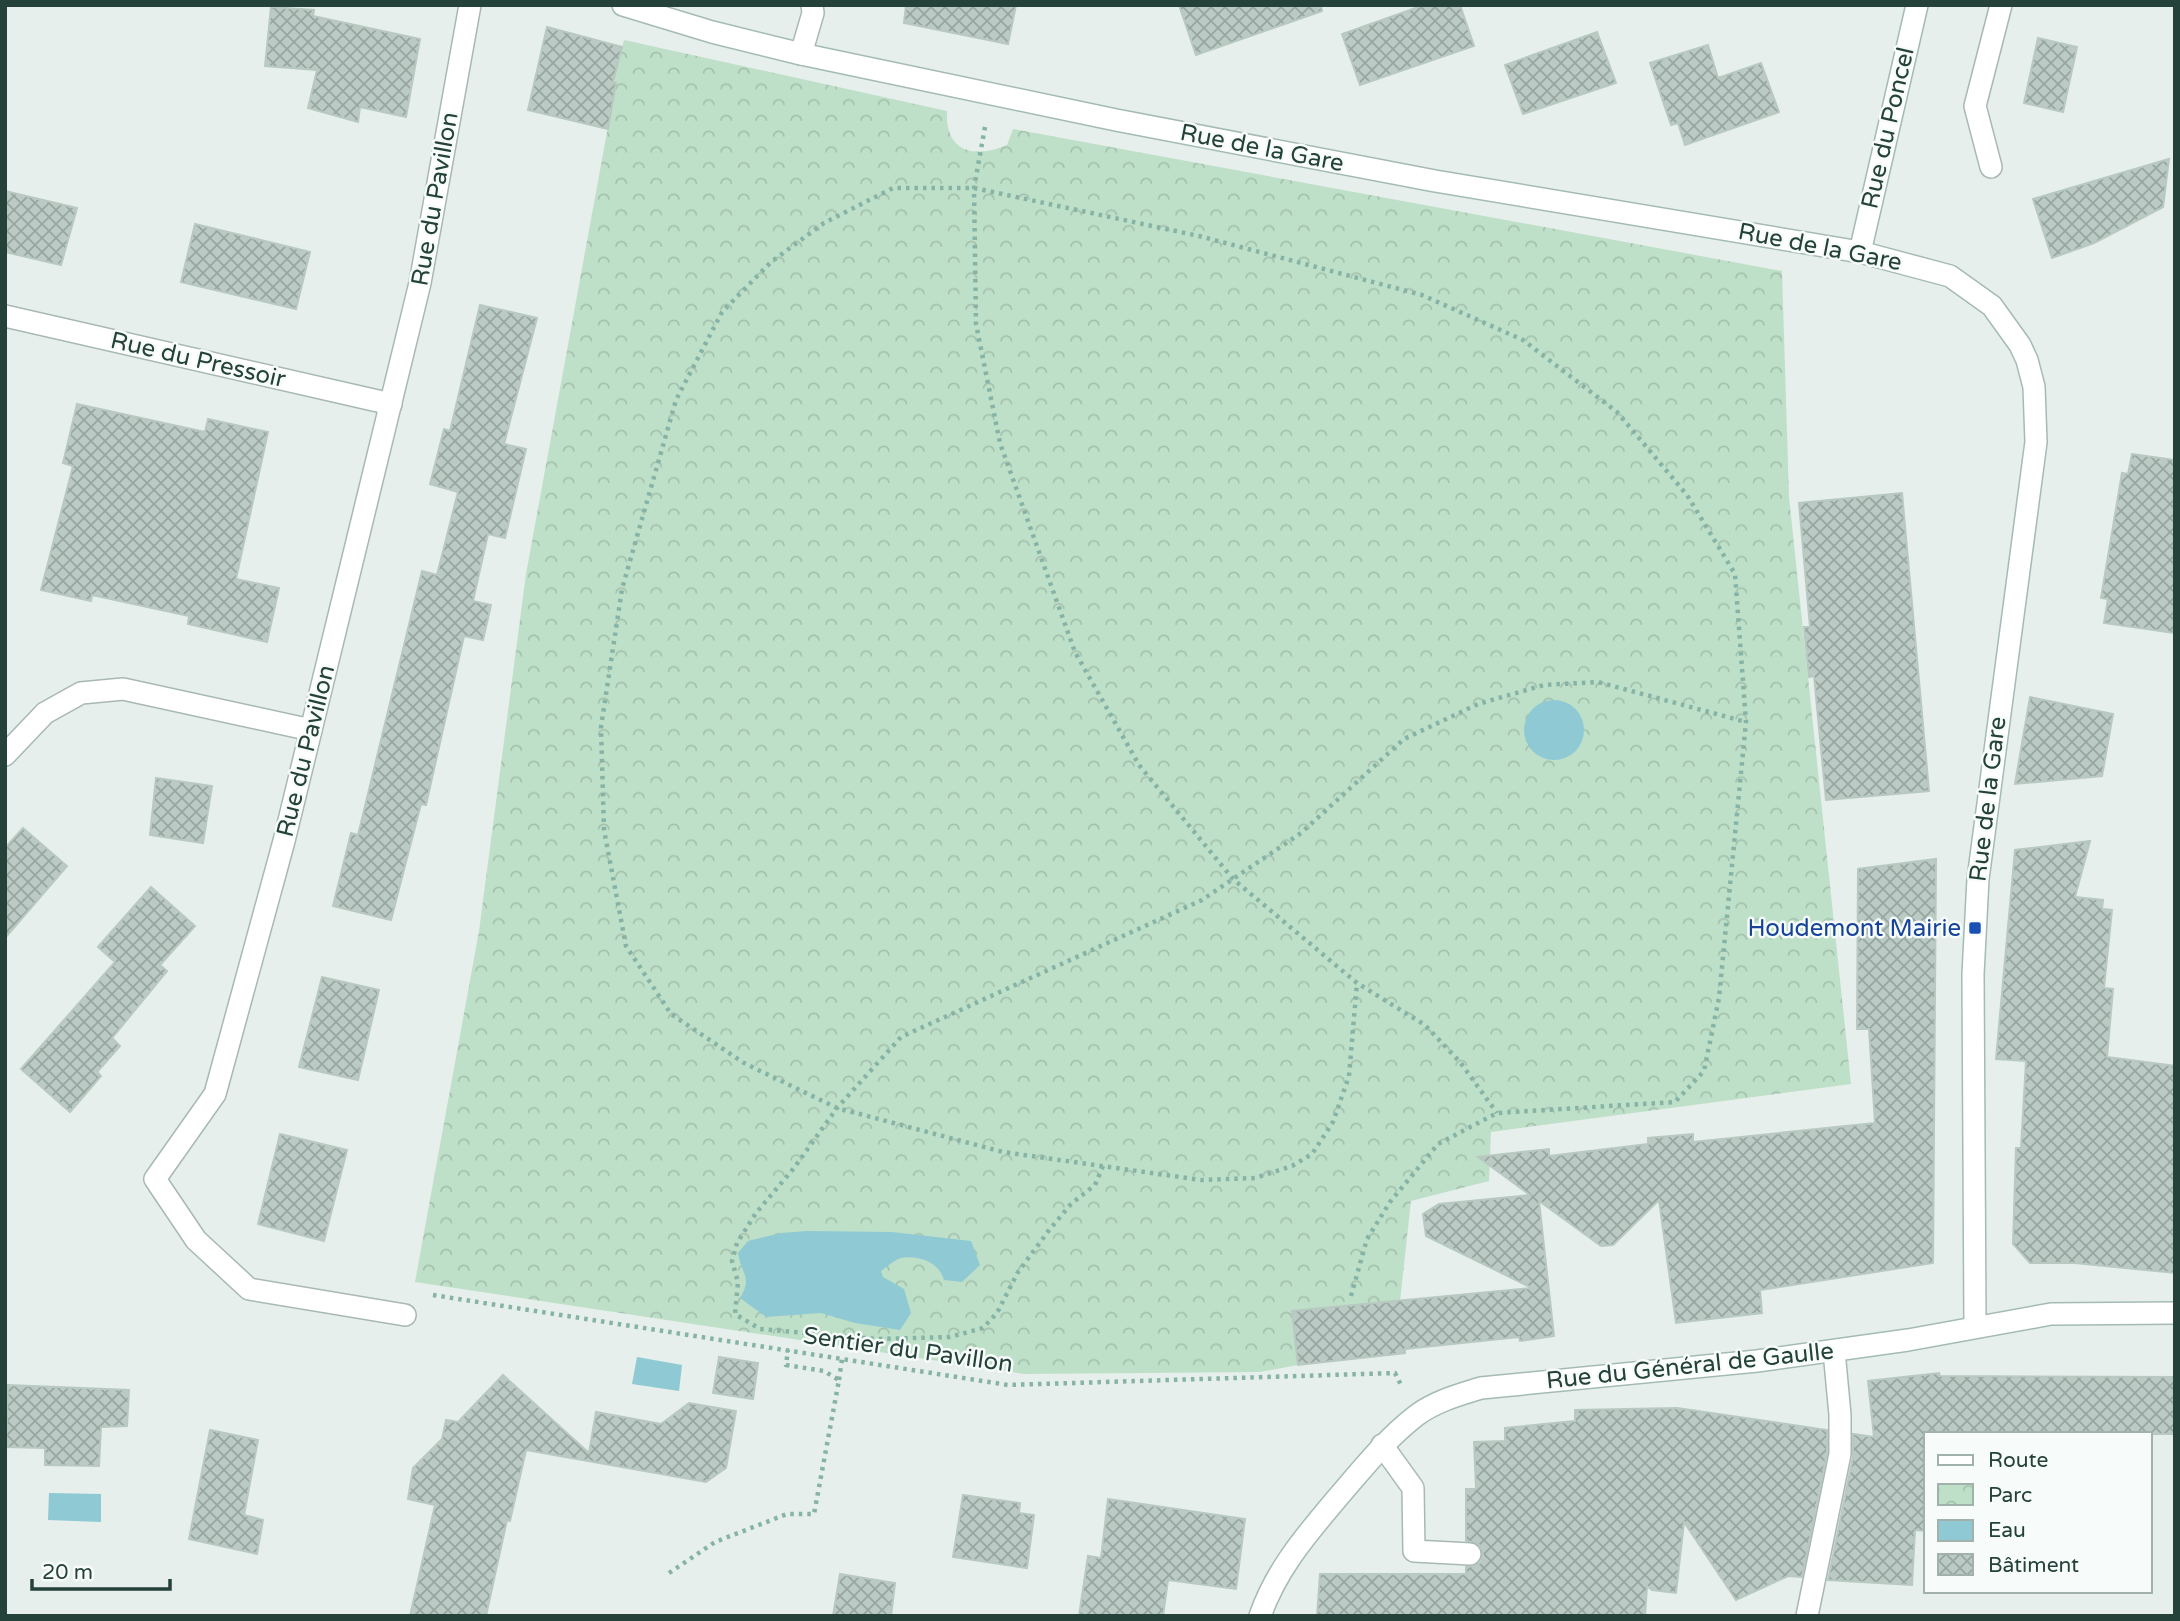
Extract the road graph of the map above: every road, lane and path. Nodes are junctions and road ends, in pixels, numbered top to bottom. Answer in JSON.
{"nodes":[{"id":1,"x":470,"y":5,"type":"edge"},
{"id":2,"x":623,"y":5,"type":"edge"},
{"id":3,"x":812,"y":5,"type":"edge"},
{"id":4,"x":1917,"y":5,"type":"edge"},
{"id":5,"x":2001,"y":5,"type":"edge"},
{"id":6,"x":801,"y":54,"type":"junction"},
{"id":7,"x":991,"y":93,"type":"junction"},
{"id":8,"x":1991,"y":167,"type":"dead end"},
{"id":9,"x":974,"y":188,"type":"junction"},
{"id":10,"x":1860,"y":251,"type":"junction"},
{"id":11,"x":5,"y":316,"type":"edge"},
{"id":12,"x":391,"y":404,"type":"junction"},
{"id":13,"x":1746,"y":722,"type":"junction"},
{"id":14,"x":311,"y":730,"type":"junction"},
{"id":15,"x":5,"y":755,"type":"edge"},
{"id":16,"x":1233,"y":879,"type":"junction"},
{"id":17,"x":1357,"y":983,"type":"junction"},
{"id":18,"x":837,"y":1108,"type":"junction"},
{"id":19,"x":1497,"y":1113,"type":"junction"},
{"id":20,"x":1103,"y":1166,"type":"junction"},
{"id":21,"x":1350,"y":1296,"type":"dead end"},
{"id":22,"x":2175,"y":1313,"type":"edge"},
{"id":23,"x":405,"y":1315,"type":"joint"},
{"id":24,"x":1975,"y":1326,"type":"junction"},
{"id":25,"x":788,"y":1350,"type":"junction"},
{"id":26,"x":1835,"y":1350,"type":"junction"},
{"id":27,"x":842,"y":1359,"type":"junction"},
{"id":28,"x":839,"y":1380,"type":"junction"},
{"id":29,"x":1405,"y":1392,"type":"dead end"},
{"id":30,"x":1382,"y":1445,"type":"junction"},
{"id":31,"x":1470,"y":1554,"type":"dead end"},
{"id":32,"x":670,"y":1573,"type":"dead end"},
{"id":33,"x":1260,"y":1616,"type":"edge"},
{"id":34,"x":1807,"y":1616,"type":"edge"}],
"edges":[{"from":1,"to":12,"type":"street","name":"Rue du Pavillon"},
{"from":2,"to":6,"type":"street","name":"Rue de la Gare"},
{"from":3,"to":6,"type":"street"},
{"from":4,"to":10,"type":"street","name":"Rue du Poncel"},
{"from":5,"to":8,"type":"street"},
{"from":6,"to":7,"type":"street","name":"Rue de la Gare"},
{"from":7,"to":9,"type":"path"},
{"from":7,"to":10,"type":"street","name":"Rue de la Gare"},
{"from":9,"to":13,"type":"path"},
{"from":9,"to":16,"type":"path"},
{"from":9,"to":18,"type":"path"},
{"from":10,"to":24,"type":"street","name":"Rue de la Gare"},
{"from":11,"to":12,"type":"street","name":"Rue du Pressoir"},
{"from":12,"to":14,"type":"street","name":"Rue du Pavillon"},
{"from":13,"to":16,"type":"path"},
{"from":13,"to":19,"type":"path"},
{"from":14,"to":15,"type":"street"},
{"from":14,"to":23,"type":"street","name":"Rue du Pavillon"},
{"from":16,"to":17,"type":"path"},
{"from":16,"to":18,"type":"path"},
{"from":17,"to":19,"type":"path"},
{"from":17,"to":20,"type":"path"},
{"from":18,"to":20,"type":"path"},
{"from":18,"to":20,"type":"path"},
{"from":19,"to":21,"type":"path"},
{"from":22,"to":24,"type":"street","name":"Rue du Général de Gaulle"},
{"from":23,"to":25,"type":"path","name":"Sentier du Pavillon"},
{"from":24,"to":26,"type":"street","name":"Rue du Général de Gaulle"},
{"from":25,"to":27,"type":"path","name":"Sentier du Pavillon"},
{"from":25,"to":28,"type":"path"},
{"from":26,"to":30,"type":"street","name":"Rue du Général de Gaulle"},
{"from":26,"to":34,"type":"street"},
{"from":27,"to":28,"type":"path"},
{"from":27,"to":29,"type":"path","name":"Sentier du Pavillon"},
{"from":28,"to":32,"type":"path"},
{"from":30,"to":31,"type":"street"},
{"from":30,"to":33,"type":"street","name":"Rue du Général de Gaulle"}]}
